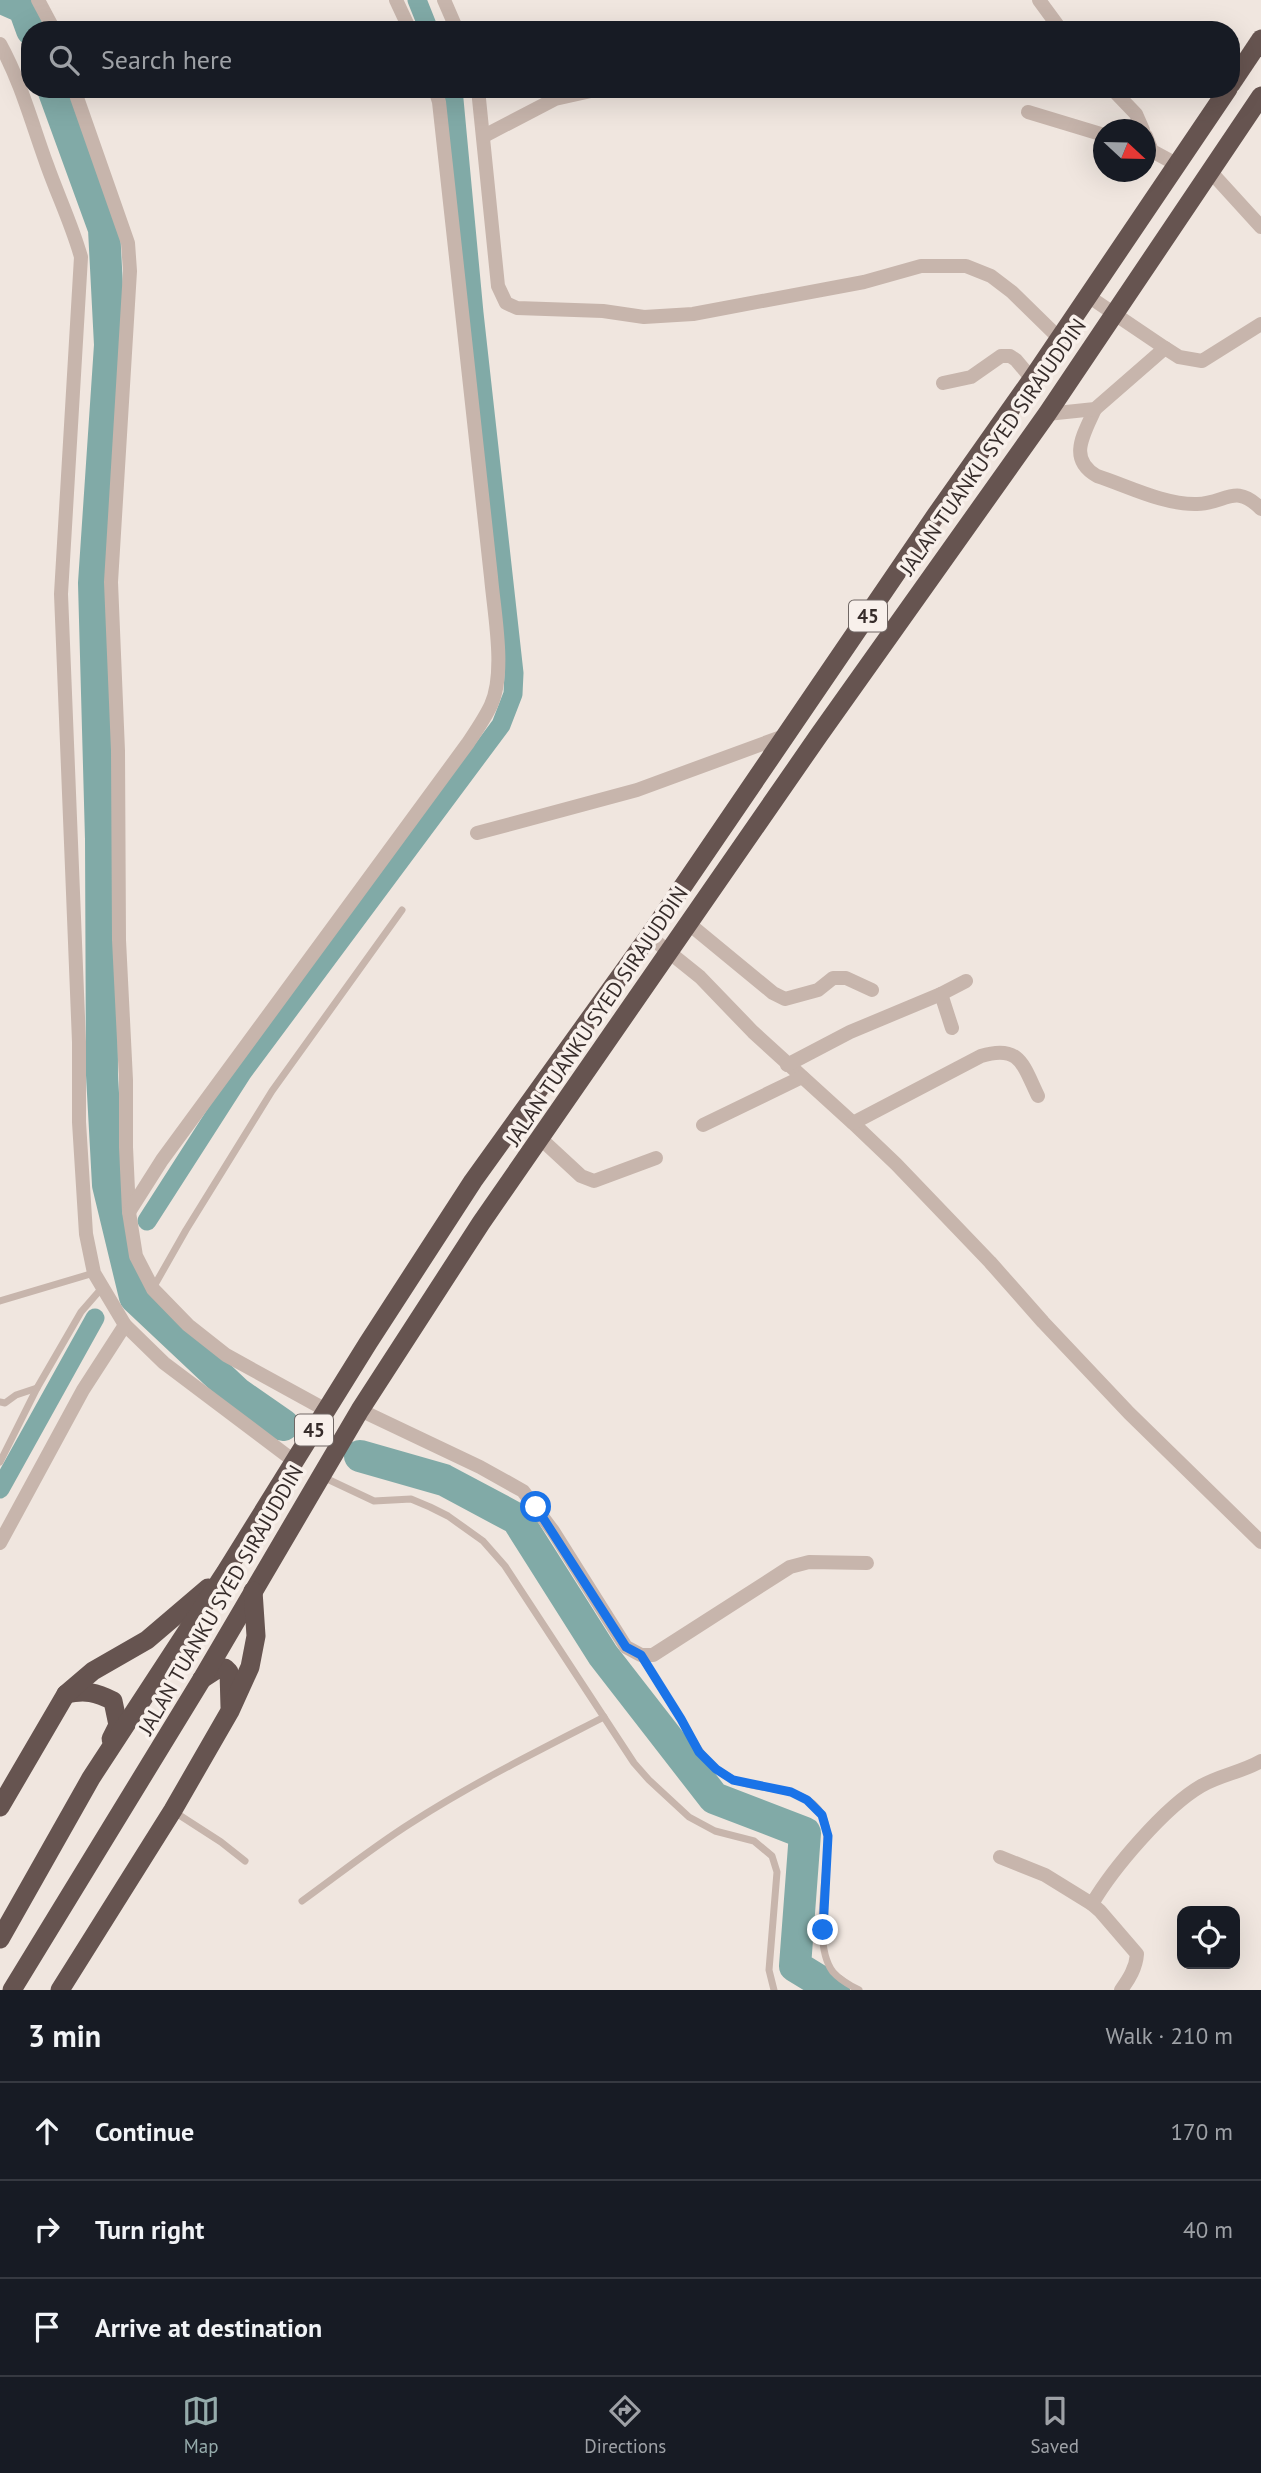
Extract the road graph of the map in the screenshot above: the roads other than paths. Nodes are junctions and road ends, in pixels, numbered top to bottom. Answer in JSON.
{"nodes":[{"id":1,"x":396,"y":0,"type":"edge"},
{"id":2,"x":444,"y":0,"type":"edge"},
{"id":3,"x":1039,"y":0,"type":"edge"},
{"id":4,"x":45,"y":1,"type":"edge"},
{"id":5,"x":51,"y":21,"type":"edge"},
{"id":6,"x":406,"y":21,"type":"edge"},
{"id":7,"x":453,"y":21,"type":"edge"},
{"id":8,"x":1054,"y":21,"type":"edge"},
{"id":9,"x":1261,"y":39,"type":"edge"},
{"id":10,"x":0,"y":44,"type":"edge"},
{"id":11,"x":1240,"y":70,"type":"edge"},
{"id":12,"x":21,"y":90,"type":"edge"},
{"id":13,"x":1261,"y":96,"type":"edge"},
{"id":14,"x":24,"y":98,"type":"edge"},
{"id":15,"x":77,"y":98,"type":"edge"},
{"id":16,"x":438,"y":98,"type":"edge"},
{"id":17,"x":479,"y":98,"type":"edge"},
{"id":18,"x":560,"y":98,"type":"edge"},
{"id":19,"x":1121,"y":98,"type":"edge"},
{"id":20,"x":1222,"y":98,"type":"edge"},
{"id":21,"x":1028,"y":112,"type":"dead end"},
{"id":22,"x":1138,"y":119,"type":"edge"},
{"id":23,"x":1093,"y":132,"type":"edge"},
{"id":24,"x":484,"y":136,"type":"junction"},
{"id":25,"x":1156,"y":154,"type":"edge"},
{"id":26,"x":1178,"y":165,"type":"junction"},
{"id":27,"x":1210,"y":171,"type":"junction"},
{"id":28,"x":1261,"y":227,"type":"edge"},
{"id":29,"x":1088,"y":296,"type":"junction"},
{"id":30,"x":1113,"y":314,"type":"junction"},
{"id":31,"x":1261,"y":324,"type":"edge"},
{"id":32,"x":1059,"y":338,"type":"junction"},
{"id":33,"x":1165,"y":348,"type":"junction"},
{"id":34,"x":1032,"y":379,"type":"junction"},
{"id":35,"x":943,"y":383,"type":"dead end"},
{"id":36,"x":1095,"y":409,"type":"junction"},
{"id":37,"x":1047,"y":414,"type":"junction"},
{"id":38,"x":1261,"y":509,"type":"edge"},
{"id":39,"x":784,"y":736,"type":"junction"},
{"id":40,"x":478,"y":833,"type":"dead end"},
{"id":41,"x":402,"y":909,"type":"dead end"},
{"id":42,"x":688,"y":923,"type":"junction"},
{"id":43,"x":649,"y":936,"type":"junction"},
{"id":44,"x":669,"y":951,"type":"junction"},
{"id":45,"x":966,"y":981,"type":"dead end"},
{"id":46,"x":872,"y":990,"type":"dead end"},
{"id":47,"x":941,"y":994,"type":"junction"},
{"id":48,"x":952,"y":1028,"type":"dead end"},
{"id":49,"x":787,"y":1065,"type":"junction"},
{"id":50,"x":802,"y":1077,"type":"junction"},
{"id":51,"x":1038,"y":1096,"type":"dead end"},
{"id":52,"x":853,"y":1123,"type":"junction"},
{"id":53,"x":703,"y":1125,"type":"dead end"},
{"id":54,"x":541,"y":1139,"type":"junction"},
{"id":55,"x":656,"y":1158,"type":"dead end"},
{"id":56,"x":129,"y":1212,"type":"junction"},
{"id":57,"x":94,"y":1273,"type":"junction"},
{"id":58,"x":101,"y":1289,"type":"junction"},
{"id":59,"x":153,"y":1289,"type":"junction"},
{"id":60,"x":0,"y":1301,"type":"edge"},
{"id":61,"x":125,"y":1325,"type":"junction"},
{"id":62,"x":37,"y":1388,"type":"junction"},
{"id":63,"x":0,"y":1402,"type":"edge"},
{"id":64,"x":326,"y":1410,"type":"junction"},
{"id":65,"x":360,"y":1410,"type":"junction"},
{"id":66,"x":295,"y":1461,"type":"junction"},
{"id":67,"x":0,"y":1462,"type":"edge"},
{"id":68,"x":320,"y":1476,"type":"junction"},
{"id":69,"x":1261,"y":1542,"type":"edge"},
{"id":70,"x":0,"y":1543,"type":"edge"},
{"id":71,"x":867,"y":1563,"type":"dead end"},
{"id":72,"x":225,"y":1573,"type":"junction"},
{"id":73,"x":253,"y":1590,"type":"junction"},
{"id":74,"x":641,"y":1655,"type":"junction"},
{"id":75,"x":202,"y":1679,"type":"junction"},
{"id":76,"x":66,"y":1694,"type":"junction"},
{"id":77,"x":230,"y":1711,"type":"junction"},
{"id":78,"x":604,"y":1717,"type":"junction"},
{"id":79,"x":1261,"y":1762,"type":"edge"},
{"id":80,"x":91,"y":1778,"type":"junction"},
{"id":81,"x":0,"y":1807,"type":"edge"},
{"id":82,"x":173,"y":1810,"type":"junction"},
{"id":83,"x":1000,"y":1857,"type":"dead end"},
{"id":84,"x":245,"y":1861,"type":"dead end"},
{"id":85,"x":302,"y":1901,"type":"dead end"},
{"id":86,"x":1092,"y":1904,"type":"junction"},
{"id":87,"x":0,"y":1939,"type":"edge"},
{"id":88,"x":12,"y":1990,"type":"edge"},
{"id":89,"x":60,"y":1990,"type":"edge"},
{"id":90,"x":774,"y":1990,"type":"edge"},
{"id":91,"x":859,"y":1990,"type":"edge"},
{"id":92,"x":1121,"y":1990,"type":"edge"}],
"edges":[{"from":1,"to":6,"type":"street"},
{"from":2,"to":7,"type":"street"},
{"from":3,"to":8,"type":"street"},
{"from":4,"to":5,"type":"street"},
{"from":9,"to":11,"type":"highway"},
{"from":10,"to":12,"type":"street"},
{"from":13,"to":27,"type":"highway","name":"JALAN TUANKU SYED SIRAJUDDIN","number":"45"},
{"from":14,"to":57,"type":"street"},
{"from":15,"to":56,"type":"street"},
{"from":16,"to":56,"type":"street"},
{"from":17,"to":24,"type":"street"},
{"from":18,"to":24,"type":"street"},
{"from":19,"to":22,"type":"street"},
{"from":20,"to":26,"type":"highway","name":"JALAN TUANKU SYED SIRAJUDDIN","number":"45"},
{"from":21,"to":23,"type":"street"},
{"from":24,"to":32,"type":"street"},
{"from":25,"to":26,"type":"street"},
{"from":26,"to":29,"type":"highway","name":"JALAN TUANKU SYED SIRAJUDDIN","number":"45"},
{"from":27,"to":28,"type":"street"},
{"from":27,"to":30,"type":"highway","name":"JALAN TUANKU SYED SIRAJUDDIN","number":"45"},
{"from":29,"to":30,"type":"street"},
{"from":29,"to":32,"type":"highway","name":"JALAN TUANKU SYED SIRAJUDDIN","number":"45"},
{"from":30,"to":33,"type":"street"},
{"from":30,"to":37,"type":"highway","name":"JALAN TUANKU SYED SIRAJUDDIN","number":"45"},
{"from":31,"to":33,"type":"street"},
{"from":32,"to":34,"type":"highway","name":"JALAN TUANKU SYED SIRAJUDDIN","number":"45"},
{"from":33,"to":36,"type":"street"},
{"from":34,"to":35,"type":"street"},
{"from":34,"to":39,"type":"highway","name":"JALAN TUANKU SYED SIRAJUDDIN","number":"45"},
{"from":36,"to":37,"type":"street"},
{"from":36,"to":38,"type":"street"},
{"from":37,"to":42,"type":"highway","name":"JALAN TUANKU SYED SIRAJUDDIN","number":"45"},
{"from":39,"to":40,"type":"street"},
{"from":39,"to":43,"type":"highway","name":"JALAN TUANKU SYED SIRAJUDDIN","number":"45"},
{"from":41,"to":59,"type":"lane"},
{"from":42,"to":44,"type":"highway","name":"JALAN TUANKU SYED SIRAJUDDIN","number":"45"},
{"from":42,"to":46,"type":"street"},
{"from":43,"to":44,"type":"street"},
{"from":43,"to":64,"type":"highway","name":"JALAN TUANKU SYED SIRAJUDDIN","number":"45"},
{"from":44,"to":49,"type":"street"},
{"from":44,"to":54,"type":"highway","name":"JALAN TUANKU SYED SIRAJUDDIN","number":"45"},
{"from":45,"to":47,"type":"street"},
{"from":47,"to":48,"type":"street"},
{"from":47,"to":49,"type":"street"},
{"from":49,"to":50,"type":"street"},
{"from":50,"to":52,"type":"street"},
{"from":50,"to":53,"type":"street"},
{"from":51,"to":52,"type":"street"},
{"from":52,"to":69,"type":"street"},
{"from":54,"to":55,"type":"street"},
{"from":54,"to":65,"type":"highway","name":"JALAN TUANKU SYED SIRAJUDDIN","number":"45"},
{"from":56,"to":59,"type":"street"},
{"from":57,"to":58,"type":"street"},
{"from":57,"to":60,"type":"lane"},
{"from":58,"to":61,"type":"street"},
{"from":58,"to":62,"type":"lane"},
{"from":59,"to":64,"type":"street"},
{"from":61,"to":66,"type":"street"},
{"from":61,"to":70,"type":"street"},
{"from":62,"to":63,"type":"lane"},
{"from":62,"to":67,"type":"lane"},
{"from":64,"to":66,"type":"highway","name":"JALAN TUANKU SYED SIRAJUDDIN","number":"45"},
{"from":65,"to":68,"type":"highway","name":"JALAN TUANKU SYED SIRAJUDDIN","number":"45"},
{"from":65,"to":74,"type":"street"},
{"from":66,"to":72,"type":"highway","name":"JALAN TUANKU SYED SIRAJUDDIN","number":"45"},
{"from":68,"to":73,"type":"highway","name":"JALAN TUANKU SYED SIRAJUDDIN","number":"45"},
{"from":68,"to":78,"type":"lane"},
{"from":71,"to":74,"type":"street"},
{"from":72,"to":76,"type":"highway"},
{"from":72,"to":80,"type":"highway","name":"JALAN TUANKU SYED SIRAJUDDIN","number":"45"},
{"from":73,"to":75,"type":"highway","name":"JALAN TUANKU SYED SIRAJUDDIN","number":"45"},
{"from":73,"to":77,"type":"highway"},
{"from":74,"to":91,"type":"lane"},
{"from":75,"to":77,"type":"highway"},
{"from":75,"to":88,"type":"highway","name":"JALAN TUANKU SYED SIRAJUDDIN","number":"45"},
{"from":76,"to":80,"type":"highway"},
{"from":76,"to":81,"type":"highway"},
{"from":77,"to":82,"type":"highway"},
{"from":78,"to":85,"type":"lane"},
{"from":78,"to":90,"type":"lane"},
{"from":79,"to":86,"type":"street"},
{"from":80,"to":87,"type":"highway","name":"JALAN TUANKU SYED SIRAJUDDIN","number":"45"},
{"from":82,"to":84,"type":"lane"},
{"from":82,"to":89,"type":"highway"},
{"from":83,"to":86,"type":"street"},
{"from":86,"to":92,"type":"street"}]}
